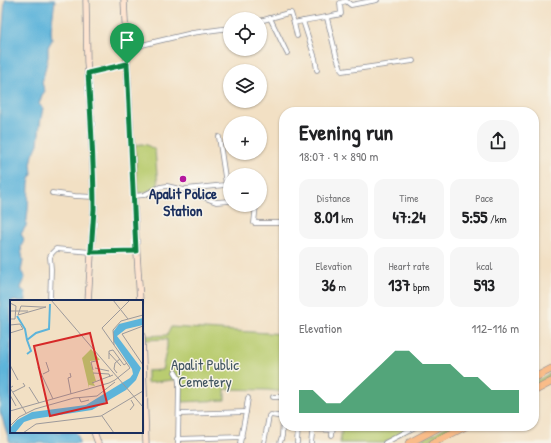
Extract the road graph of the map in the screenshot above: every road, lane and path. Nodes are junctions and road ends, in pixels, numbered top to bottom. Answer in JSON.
{"nodes":[{"id":1,"x":86,"y":0,"type":"edge"},
{"id":2,"x":124,"y":0,"type":"edge"},
{"id":3,"x":377,"y":0,"type":"edge"},
{"id":4,"x":270,"y":18,"type":"junction"},
{"id":5,"x":327,"y":18,"type":"junction"},
{"id":6,"x":267,"y":19,"type":"edge"},
{"id":7,"x":303,"y":21,"type":"junction"},
{"id":8,"x":294,"y":23,"type":"junction"},
{"id":9,"x":223,"y":29,"type":"edge"},
{"id":10,"x":297,"y":36,"type":"dead end"},
{"id":11,"x":287,"y":53,"type":"dead end"},
{"id":12,"x":126,"y":57,"type":"junction"},
{"id":13,"x":413,"y":61,"type":"dead end"},
{"id":14,"x":127,"y":64,"type":"junction"},
{"id":15,"x":317,"y":70,"type":"dead end"},
{"id":16,"x":88,"y":73,"type":"junction"},
{"id":17,"x":219,"y":137,"type":"dead end"},
{"id":18,"x":184,"y":190,"type":"junction"},
{"id":19,"x":52,"y":193,"type":"dead end"},
{"id":20,"x":134,"y":196,"type":"junction"},
{"id":21,"x":94,"y":197,"type":"junction"},
{"id":22,"x":223,"y":202,"type":"edge"},
{"id":23,"x":255,"y":212,"type":"edge"},
{"id":24,"x":279,"y":223,"type":"edge"},
{"id":25,"x":136,"y":251,"type":"junction"},
{"id":26,"x":91,"y":252,"type":"junction"},
{"id":27,"x":50,"y":300,"type":"edge"},
{"id":28,"x":88,"y":300,"type":"edge"},
{"id":29,"x":140,"y":300,"type":"edge"},
{"id":30,"x":143,"y":358,"type":"edge"},
{"id":31,"x":551,"y":369,"type":"edge"},
{"id":32,"x":175,"y":372,"type":"dead end"},
{"id":33,"x":539,"y":375,"type":"edge"},
{"id":34,"x":551,"y":382,"type":"edge"},
{"id":35,"x":539,"y":388,"type":"edge"},
{"id":36,"x":273,"y":397,"type":"dead end"},
{"id":37,"x":279,"y":397,"type":"edge"},
{"id":38,"x":248,"y":398,"type":"dead end"},
{"id":39,"x":246,"y":412,"type":"junction"},
{"id":40,"x":179,"y":414,"type":"junction"},
{"id":41,"x":279,"y":414,"type":"edge"},
{"id":42,"x":282,"y":431,"type":"edge"},
{"id":43,"x":298,"y":431,"type":"edge"},
{"id":44,"x":312,"y":431,"type":"edge"},
{"id":45,"x":332,"y":431,"type":"edge"},
{"id":46,"x":408,"y":431,"type":"edge"},
{"id":47,"x":432,"y":431,"type":"edge"},
{"id":48,"x":456,"y":431,"type":"edge"},
{"id":49,"x":94,"y":433,"type":"edge"},
{"id":50,"x":332,"y":435,"type":"dead end"},
{"id":51,"x":242,"y":437,"type":"junction"},
{"id":52,"x":209,"y":438,"type":"junction"},
{"id":53,"x":178,"y":441,"type":"edge"},
{"id":54,"x":98,"y":443,"type":"edge"},
{"id":55,"x":146,"y":443,"type":"edge"},
{"id":56,"x":209,"y":443,"type":"edge"},
{"id":57,"x":240,"y":443,"type":"edge"},
{"id":58,"x":264,"y":443,"type":"edge"},
{"id":59,"x":280,"y":443,"type":"edge"},
{"id":60,"x":297,"y":443,"type":"edge"},
{"id":61,"x":311,"y":443,"type":"edge"},
{"id":62,"x":385,"y":443,"type":"edge"},
{"id":63,"x":409,"y":443,"type":"edge"},
{"id":64,"x":433,"y":443,"type":"edge"}],
"edges":[{"from":1,"to":16,"type":"main road"},
{"from":2,"to":12,"type":"main road"},
{"from":3,"to":5,"type":"street"},
{"from":4,"to":6,"type":"street"},
{"from":4,"to":8,"type":"street"},
{"from":4,"to":11,"type":"street"},
{"from":5,"to":7,"type":"street"},
{"from":5,"to":13,"type":"street"},
{"from":7,"to":8,"type":"street"},
{"from":7,"to":15,"type":"street"},
{"from":8,"to":10,"type":"street"},
{"from":9,"to":12,"type":"street"},
{"from":12,"to":14,"type":"main road"},
{"from":14,"to":16,"type":"street"},
{"from":14,"to":20,"type":"main road"},
{"from":16,"to":21,"type":"main road"},
{"from":17,"to":18,"type":"street"},
{"from":18,"to":20,"type":"street"},
{"from":18,"to":22,"type":"street"},
{"from":19,"to":21,"type":"street"},
{"from":20,"to":25,"type":"main road"},
{"from":21,"to":26,"type":"main road"},
{"from":23,"to":24,"type":"street"},
{"from":25,"to":26,"type":"street"},
{"from":25,"to":29,"type":"main road"},
{"from":26,"to":27,"type":"street"},
{"from":26,"to":28,"type":"main road"},
{"from":30,"to":55,"type":"main road"},
{"from":31,"to":33,"type":"highway"},
{"from":32,"to":40,"type":"street"},
{"from":34,"to":35,"type":"highway"},
{"from":36,"to":37,"type":"street"},
{"from":38,"to":39,"type":"street"},
{"from":39,"to":40,"type":"street"},
{"from":39,"to":51,"type":"street"},
{"from":40,"to":53,"type":"street"},
{"from":41,"to":58,"type":"street"},
{"from":42,"to":59,"type":"street"},
{"from":43,"to":60,"type":"street"},
{"from":44,"to":61,"type":"street"},
{"from":45,"to":50,"type":"street"},
{"from":46,"to":62,"type":"street"},
{"from":47,"to":63,"type":"highway"},
{"from":48,"to":64,"type":"highway"},
{"from":49,"to":54,"type":"main road"},
{"from":51,"to":52,"type":"street"},
{"from":51,"to":57,"type":"street"},
{"from":52,"to":53,"type":"street"},
{"from":52,"to":56,"type":"street"}]}
